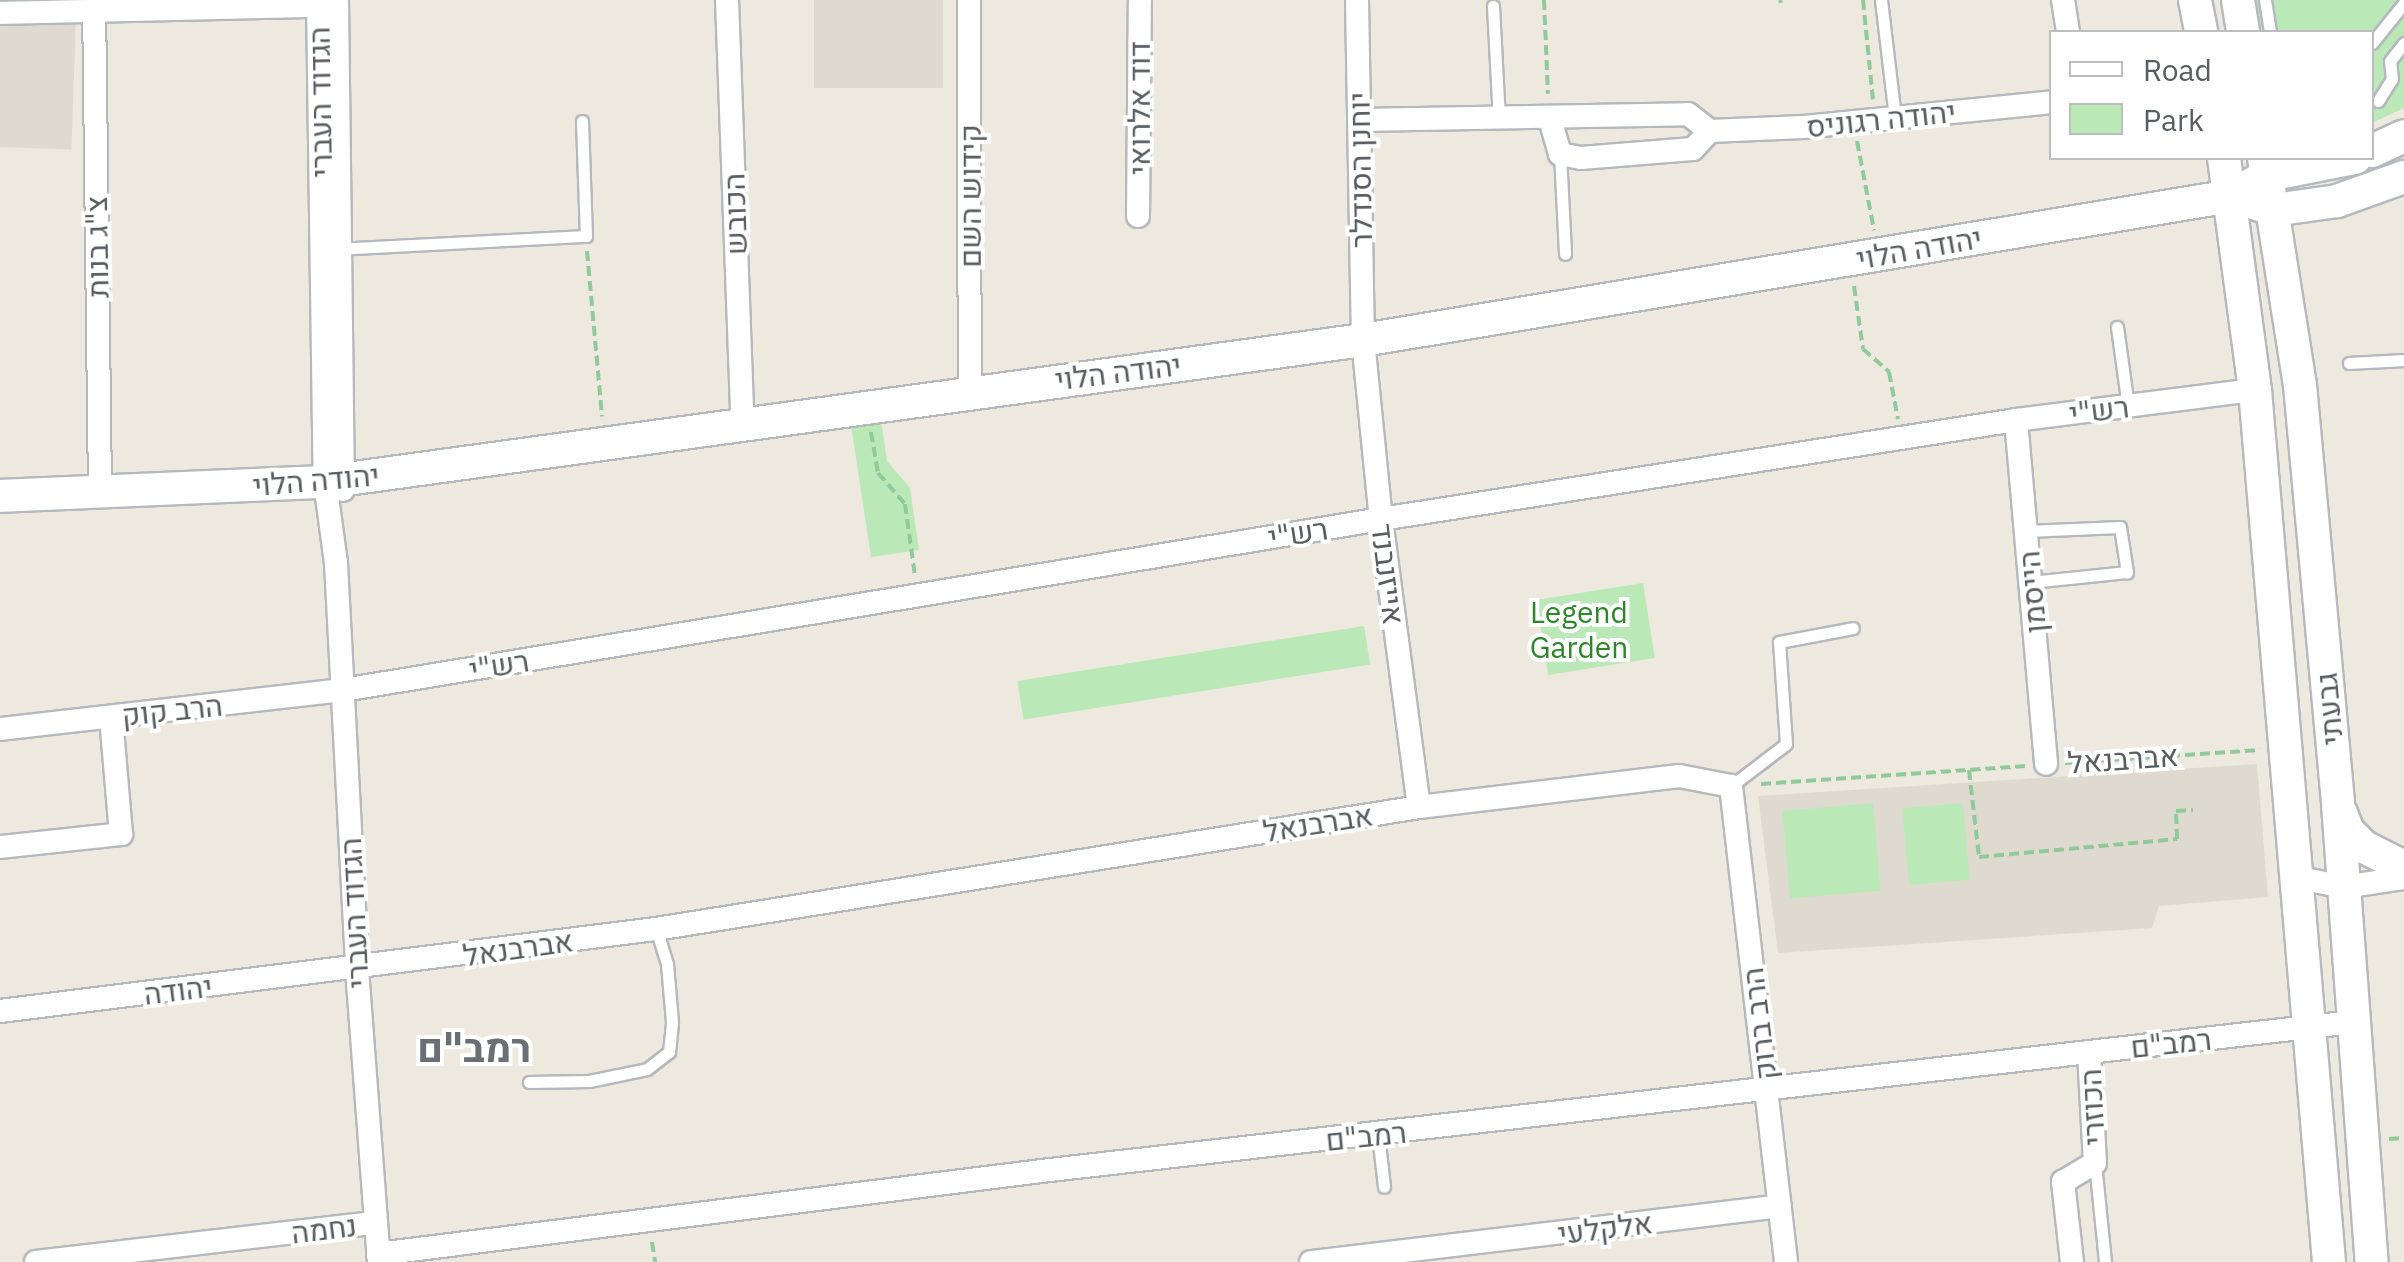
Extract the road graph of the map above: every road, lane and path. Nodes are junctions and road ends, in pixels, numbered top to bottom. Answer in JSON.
{"nodes":[{"id":1,"x":727,"y":0,"type":"edge"},
{"id":2,"x":969,"y":0,"type":"edge"},
{"id":3,"x":1140,"y":0,"type":"edge"},
{"id":4,"x":1356,"y":0,"type":"edge"},
{"id":5,"x":1544,"y":0,"type":"edge"},
{"id":6,"x":1863,"y":0,"type":"edge"},
{"id":7,"x":1881,"y":0,"type":"edge"},
{"id":8,"x":2063,"y":0,"type":"edge"},
{"id":9,"x":2195,"y":0,"type":"edge"},
{"id":10,"x":2238,"y":0,"type":"edge"},
{"id":11,"x":2265,"y":0,"type":"edge"},
{"id":12,"x":324,"y":2,"type":"edge"},
{"id":13,"x":2404,"y":3,"type":"edge"},
{"id":14,"x":1492,"y":6,"type":"dead end"},
{"id":15,"x":94,"y":7,"type":"edge"},
{"id":16,"x":0,"y":13,"type":"edge"},
{"id":17,"x":2068,"y":30,"type":"edge"},
{"id":18,"x":2201,"y":30,"type":"edge"},
{"id":19,"x":2243,"y":30,"type":"edge"},
{"id":20,"x":2270,"y":30,"type":"edge"},
{"id":21,"x":2374,"y":42,"type":"edge"},
{"id":22,"x":2404,"y":43,"type":"edge"},
{"id":23,"x":2394,"y":55,"type":"junction"},
{"id":24,"x":2378,"y":101,"type":"dead end"},
{"id":25,"x":2049,"y":102,"type":"edge"},
{"id":26,"x":1499,"y":119,"type":"junction"},
{"id":27,"x":1550,"y":119,"type":"junction"},
{"id":28,"x":1874,"y":119,"type":"junction"},
{"id":29,"x":1359,"y":120,"type":"junction"},
{"id":30,"x":582,"y":121,"type":"dead end"},
{"id":31,"x":1710,"y":131,"type":"junction"},
{"id":32,"x":2404,"y":136,"type":"edge"},
{"id":33,"x":2374,"y":149,"type":"edge"},
{"id":34,"x":1560,"y":154,"type":"junction"},
{"id":35,"x":2224,"y":160,"type":"edge"},
{"id":36,"x":2336,"y":160,"type":"edge"},
{"id":37,"x":2266,"y":166,"type":"edge"},
{"id":38,"x":2404,"y":177,"type":"edge"},
{"id":39,"x":2231,"y":196,"type":"junction"},
{"id":40,"x":2274,"y":210,"type":"junction"},
{"id":41,"x":1138,"y":216,"type":"dead end"},
{"id":42,"x":586,"y":236,"type":"junction"},
{"id":43,"x":331,"y":249,"type":"junction"},
{"id":44,"x":1565,"y":254,"type":"dead end"},
{"id":45,"x":1864,"y":257,"type":"junction"},
{"id":46,"x":2117,"y":327,"type":"dead end"},
{"id":47,"x":1363,"y":340,"type":"junction"},
{"id":48,"x":2404,"y":360,"type":"edge"},
{"id":49,"x":2349,"y":363,"type":"dead end"},
{"id":50,"x":2255,"y":390,"type":"junction"},
{"id":51,"x":970,"y":391,"type":"junction"},
{"id":52,"x":2128,"y":406,"type":"junction"},
{"id":53,"x":867,"y":408,"type":"junction"},
{"id":54,"x":2016,"y":420,"type":"junction"},
{"id":55,"x":743,"y":427,"type":"junction"},
{"id":56,"x":1902,"y":438,"type":"junction"},
{"id":57,"x":605,"y":445,"type":"junction"},
{"id":58,"x":334,"y":481,"type":"junction"},
{"id":59,"x":100,"y":493,"type":"junction"},
{"id":60,"x":0,"y":496,"type":"edge"},
{"id":61,"x":1381,"y":519,"type":"junction"},
{"id":62,"x":2026,"y":531,"type":"junction"},
{"id":63,"x":2031,"y":582,"type":"junction"},
{"id":64,"x":918,"y":595,"type":"junction"},
{"id":65,"x":1852,"y":628,"type":"dead end"},
{"id":66,"x":343,"y":690,"type":"junction"},
{"id":67,"x":111,"y":717,"type":"junction"},
{"id":68,"x":0,"y":730,"type":"edge"},
{"id":69,"x":2285,"y":748,"type":"junction"},
{"id":70,"x":2046,"y":764,"type":"junction"},
{"id":71,"x":1969,"y":770,"type":"junction"},
{"id":72,"x":1731,"y":786,"type":"junction"},
{"id":73,"x":2338,"y":804,"type":"junction"},
{"id":74,"x":1419,"y":807,"type":"junction"},
{"id":75,"x":2193,"y":810,"type":"dead end"},
{"id":76,"x":0,"y":847,"type":"edge"},
{"id":77,"x":2404,"y":867,"type":"edge"},
{"id":78,"x":2342,"y":876,"type":"junction"},
{"id":79,"x":2296,"y":877,"type":"junction"},
{"id":80,"x":2404,"y":878,"type":"edge"},
{"id":81,"x":656,"y":930,"type":"junction"},
{"id":82,"x":357,"y":970,"type":"junction"},
{"id":83,"x":0,"y":1011,"type":"edge"},
{"id":84,"x":2354,"y":1022,"type":"junction"},
{"id":85,"x":2309,"y":1028,"type":"junction"},
{"id":86,"x":2090,"y":1052,"type":"junction"},
{"id":87,"x":530,"y":1082,"type":"dead end"},
{"id":88,"x":1767,"y":1091,"type":"junction"},
{"id":89,"x":1378,"y":1134,"type":"junction"},
{"id":90,"x":2095,"y":1163,"type":"junction"},
{"id":91,"x":1384,"y":1187,"type":"dead end"},
{"id":92,"x":1780,"y":1206,"type":"junction"},
{"id":93,"x":374,"y":1223,"type":"junction"},
{"id":94,"x":1494,"y":1252,"type":"edge"},
{"id":95,"x":379,"y":1258,"type":"edge"},
{"id":96,"x":92,"y":1259,"type":"edge"},
{"id":97,"x":36,"y":1262,"type":"edge"},
{"id":98,"x":1310,"y":1262,"type":"edge"},
{"id":99,"x":1786,"y":1262,"type":"edge"},
{"id":100,"x":2072,"y":1262,"type":"edge"},
{"id":101,"x":2105,"y":1262,"type":"edge"},
{"id":102,"x":2330,"y":1262,"type":"edge"},
{"id":103,"x":2372,"y":1262,"type":"edge"}],
"edges":[{"from":1,"to":55,"type":"street","name":"הכובש"},
{"from":2,"to":51,"type":"street","name":"קידוש השם"},
{"from":3,"to":41,"type":"street","name":"דוד אלרואי"},
{"from":4,"to":29,"type":"street","name":"יוחנן הסנדלר"},
{"from":5,"to":27,"type":"path"},
{"from":6,"to":28,"type":"path"},
{"from":7,"to":28,"type":"lane"},
{"from":8,"to":17,"type":"street"},
{"from":9,"to":18,"type":"street"},
{"from":10,"to":19,"type":"street"},
{"from":11,"to":20,"type":"lane"},
{"from":12,"to":15,"type":"street"},
{"from":12,"to":43,"type":"street","name":"הגדוד העברי"},
{"from":13,"to":21,"type":"lane"},
{"from":14,"to":26,"type":"lane"},
{"from":15,"to":16,"type":"street"},
{"from":15,"to":59,"type":"street","name":"צ\"ג בנות"},
{"from":21,"to":23,"type":"lane"},
{"from":22,"to":23,"type":"lane"},
{"from":23,"to":24,"type":"lane"},
{"from":25,"to":28,"type":"street","name":"יהודה רגוניס"},
{"from":26,"to":27,"type":"street","name":"יהודה רגוניס"},
{"from":26,"to":29,"type":"street","name":"יהודה רגוניס"},
{"from":27,"to":31,"type":"street","name":"יהודה רגוניס"},
{"from":27,"to":34,"type":"street"},
{"from":28,"to":31,"type":"street","name":"יהודה רגוניס"},
{"from":28,"to":45,"type":"path"},
{"from":29,"to":47,"type":"street","name":"יוחנן הסנדלר"},
{"from":30,"to":42,"type":"lane"},
{"from":31,"to":34,"type":"street","name":"יהודה רגוניס"},
{"from":32,"to":33,"type":"street"},
{"from":34,"to":44,"type":"lane"},
{"from":35,"to":39,"type":"street","name":"גבעתי"},
{"from":36,"to":37,"type":"street"},
{"from":37,"to":39,"type":"street"},
{"from":37,"to":40,"type":"street","name":"גבעתי"},
{"from":38,"to":40,"type":"street"},
{"from":39,"to":40,"type":"street"},
{"from":39,"to":45,"type":"street","name":"יהודה הלוי"},
{"from":39,"to":50,"type":"street","name":"גבעתי"},
{"from":40,"to":73,"type":"street","name":"גבעתי"},
{"from":42,"to":43,"type":"lane"},
{"from":42,"to":57,"type":"path"},
{"from":43,"to":58,"type":"street","name":"הגדוד העברי"},
{"from":45,"to":47,"type":"street","name":"יהודה הלוי"},
{"from":45,"to":56,"type":"path"},
{"from":46,"to":52,"type":"lane"},
{"from":47,"to":51,"type":"street","name":"יהודה הלוי"},
{"from":47,"to":61,"type":"street","name":"אייזנבנד"},
{"from":48,"to":49,"type":"lane"},
{"from":50,"to":52,"type":"street","name":"רש\"י"},
{"from":50,"to":69,"type":"street","name":"גבעתי"},
{"from":51,"to":53,"type":"street","name":"יהודה הלוי"},
{"from":52,"to":54,"type":"street","name":"רש\"י"},
{"from":53,"to":55,"type":"street","name":"יהודה הלוי"},
{"from":53,"to":64,"type":"path"},
{"from":54,"to":56,"type":"street","name":"רש\"י"},
{"from":54,"to":62,"type":"street","name":"הייסמן"},
{"from":55,"to":57,"type":"street","name":"יהודה הלוי"},
{"from":56,"to":61,"type":"street","name":"רש\"י"},
{"from":57,"to":58,"type":"street","name":"יהודה הלוי"},
{"from":58,"to":59,"type":"street","name":"יהודה הלוי"},
{"from":58,"to":66,"type":"street","name":"הגדוד העברי"},
{"from":59,"to":60,"type":"street","name":"יהודה הלוי"},
{"from":61,"to":64,"type":"street","name":"רש\"י"},
{"from":61,"to":74,"type":"street","name":"אייזנבנד"},
{"from":62,"to":63,"type":"street","name":"הייסמן"},
{"from":62,"to":63,"type":"lane"},
{"from":63,"to":70,"type":"street","name":"הייסמן"},
{"from":64,"to":66,"type":"street","name":"רש\"י"},
{"from":65,"to":72,"type":"lane"},
{"from":66,"to":67,"type":"street","name":"הרב קוק"},
{"from":66,"to":82,"type":"street","name":"הגדוד העברי"},
{"from":67,"to":68,"type":"street","name":"הרב קוק"},
{"from":67,"to":76,"type":"street"},
{"from":69,"to":70,"type":"path","name":"אברבנאל"},
{"from":69,"to":79,"type":"street","name":"גבעתי"},
{"from":70,"to":71,"type":"path","name":"אברבנאל"},
{"from":71,"to":72,"type":"path","name":"אברבנאל"},
{"from":71,"to":75,"type":"path"},
{"from":72,"to":74,"type":"street","name":"אברבנאל"},
{"from":72,"to":88,"type":"street","name":"הרב ברוק"},
{"from":73,"to":77,"type":"street"},
{"from":73,"to":78,"type":"street","name":"גבעתי"},
{"from":74,"to":81,"type":"street","name":"אברבנאל"},
{"from":77,"to":78,"type":"street"},
{"from":78,"to":79,"type":"street"},
{"from":78,"to":80,"type":"street"},
{"from":78,"to":84,"type":"street","name":"גבעתי"},
{"from":79,"to":85,"type":"street","name":"גבעתי"},
{"from":81,"to":82,"type":"street","name":"אברבנאל"},
{"from":81,"to":87,"type":"lane"},
{"from":82,"to":83,"type":"street","name":"יהודה"},
{"from":82,"to":93,"type":"street","name":"הגדוד העברי"},
{"from":84,"to":85,"type":"street","name":"רמב\"ם"},
{"from":84,"to":103,"type":"street","name":"גבעתי"},
{"from":85,"to":86,"type":"street","name":"רמב\"ם"},
{"from":85,"to":102,"type":"street","name":"גבעתי"},
{"from":86,"to":88,"type":"street","name":"רמב\"ם"},
{"from":86,"to":90,"type":"street","name":"הכוזרי"},
{"from":88,"to":89,"type":"street","name":"רמב\"ם"},
{"from":88,"to":92,"type":"street","name":"הרב ברוק"},
{"from":89,"to":91,"type":"lane"},
{"from":89,"to":95,"type":"street","name":"רמב\"ם"},
{"from":90,"to":100,"type":"street","name":"הכוזרי"},
{"from":90,"to":101,"type":"lane"},
{"from":92,"to":94,"type":"street","name":"אלקלעי"},
{"from":92,"to":99,"type":"street","name":"הרב ברוק"},
{"from":93,"to":95,"type":"street","name":"הגדוד העברי"},
{"from":93,"to":96,"type":"street","name":"נחמה"},
{"from":94,"to":98,"type":"street","name":"אלקלעי"},
{"from":96,"to":97,"type":"street","name":"נחמה"}]}
